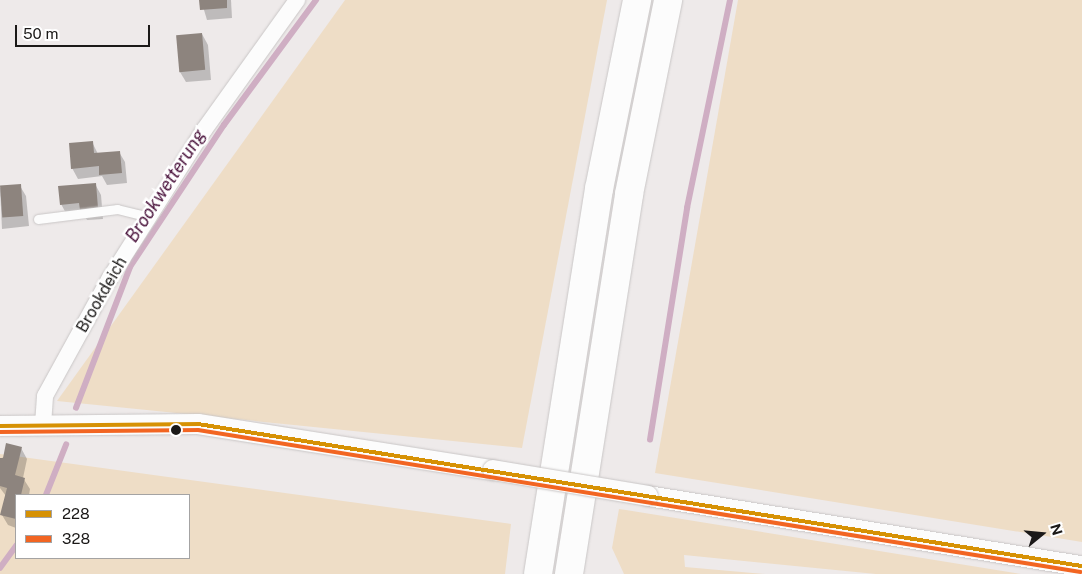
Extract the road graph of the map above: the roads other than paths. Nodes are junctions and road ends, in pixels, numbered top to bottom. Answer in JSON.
{"nodes":[{"id":1,"x":297,"y":0,"type":"edge"},
{"id":2,"x":637,"y":0,"type":"edge"},
{"id":3,"x":668,"y":0,"type":"edge"},
{"id":4,"x":149,"y":217,"type":"junction"},
{"id":5,"x":38,"y":219,"type":"dead end"},
{"id":6,"x":43,"y":425,"type":"junction"},
{"id":7,"x":0,"y":426,"type":"edge"},
{"id":8,"x":1082,"y":566,"type":"edge"},
{"id":9,"x":538,"y":574,"type":"edge"},
{"id":10,"x":569,"y":574,"type":"edge"}],
"edges":[{"from":1,"to":4,"type":"street","name":"Brookdeich"},
{"from":2,"to":9,"type":"highway"},
{"from":3,"to":10,"type":"highway"},
{"from":4,"to":5,"type":"lane"},
{"from":4,"to":6,"type":"street","name":"Brookdeich"},
{"from":6,"to":7,"type":"street"},
{"from":6,"to":8,"type":"street","bridge":true}]}
